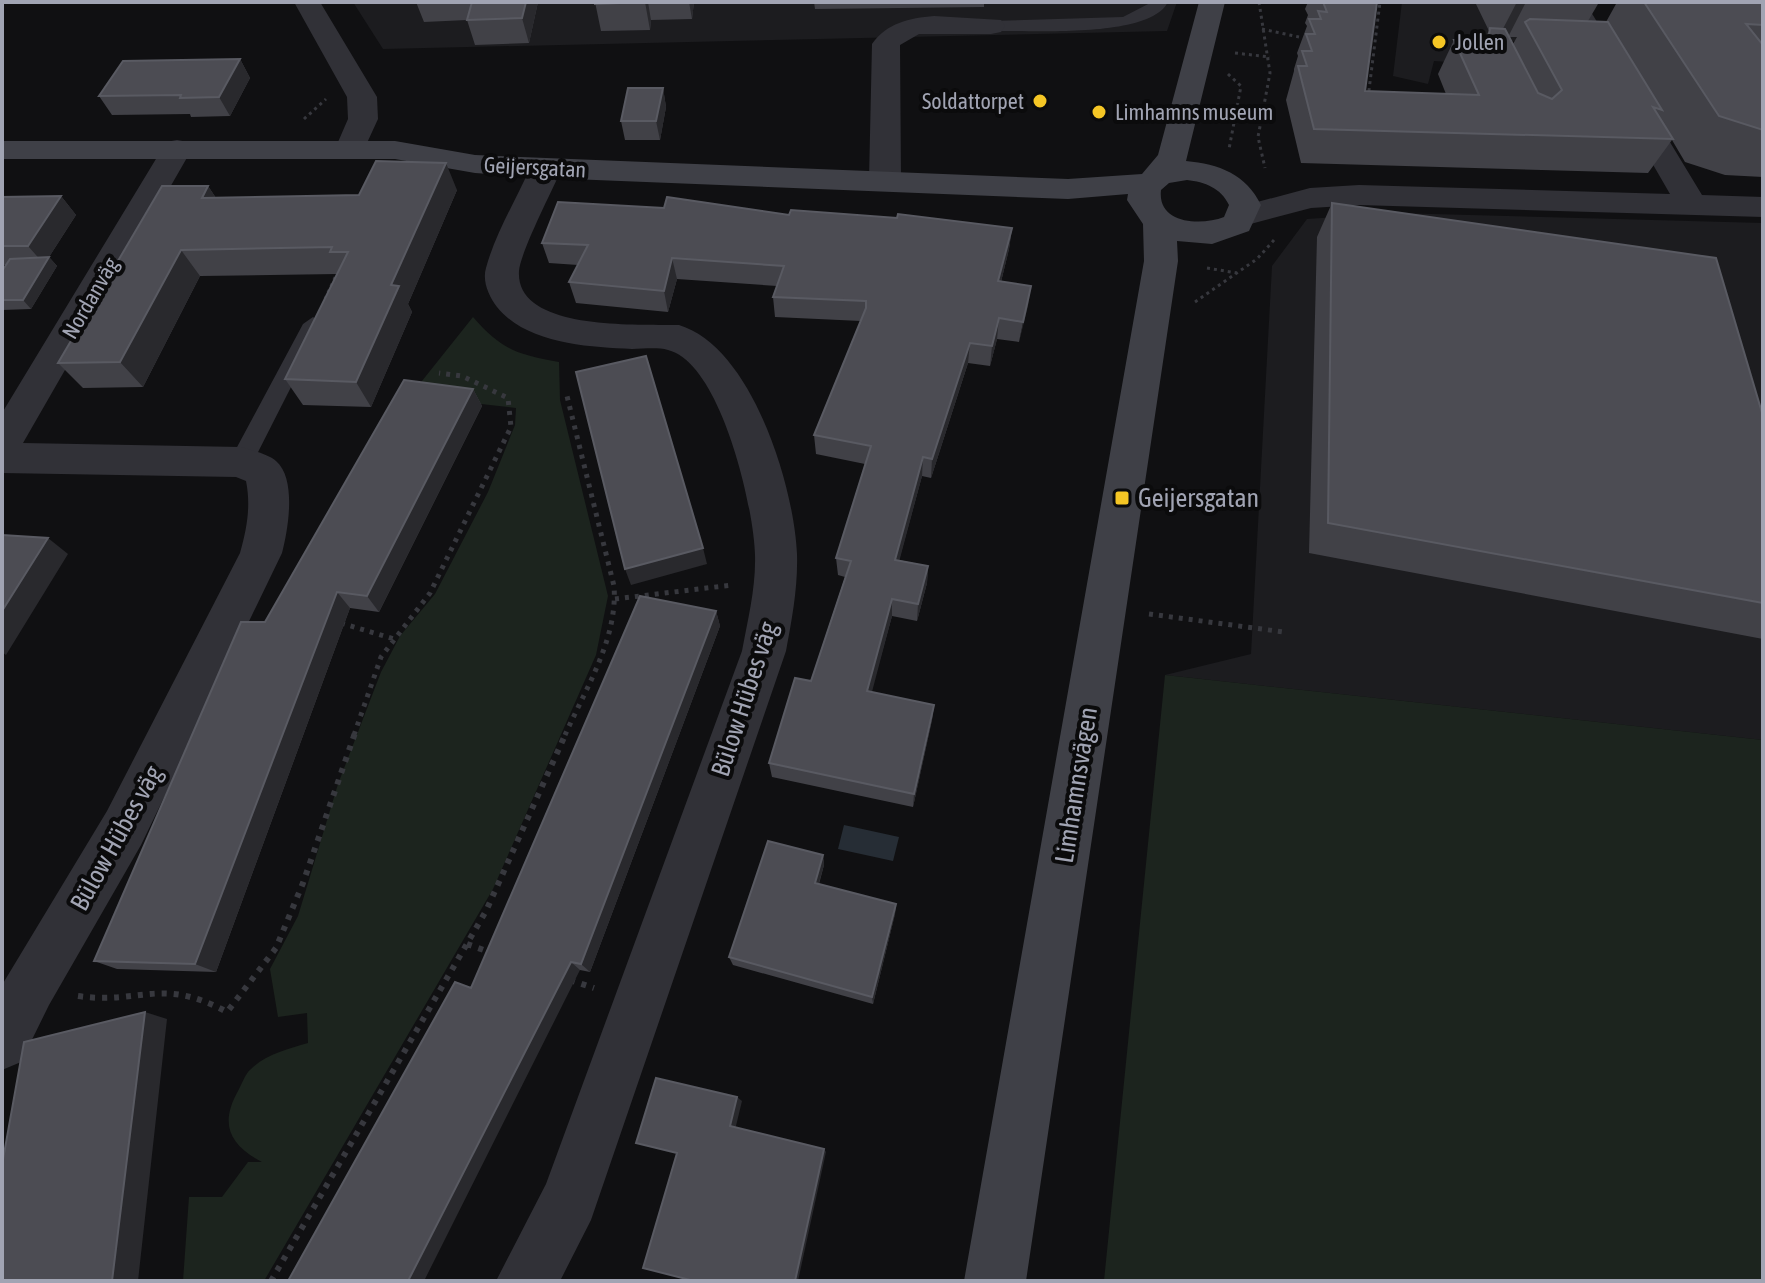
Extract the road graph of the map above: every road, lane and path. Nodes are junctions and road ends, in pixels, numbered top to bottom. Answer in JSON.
{"nodes":[{"id":1,"x":307,"y":2,"type":"edge"},
{"id":2,"x":1160,"y":2,"type":"edge"},
{"id":3,"x":1212,"y":2,"type":"edge"},
{"id":4,"x":1259,"y":2,"type":"edge"},
{"id":5,"x":1380,"y":2,"type":"edge"},
{"id":6,"x":1576,"y":9,"type":"edge"},
{"id":7,"x":1610,"y":16,"type":"dead end"},
{"id":8,"x":991,"y":26,"type":"joint"},
{"id":9,"x":1262,"y":29,"type":"junction"},
{"id":10,"x":1299,"y":37,"type":"dead end"},
{"id":11,"x":1224,"y":51,"type":"dead end"},
{"id":12,"x":1270,"y":57,"type":"junction"},
{"id":13,"x":1219,"y":68,"type":"dead end"},
{"id":14,"x":331,"y":95,"type":"dead end"},
{"id":15,"x":1188,"y":107,"type":"junction"},
{"id":16,"x":1367,"y":107,"type":"edge"},
{"id":17,"x":177,"y":149,"type":"junction"},
{"id":18,"x":291,"y":149,"type":"junction"},
{"id":19,"x":350,"y":149,"type":"junction"},
{"id":20,"x":2,"y":150,"type":"edge"},
{"id":21,"x":1263,"y":167,"type":"junction"},
{"id":22,"x":546,"y":168,"type":"junction"},
{"id":23,"x":1275,"y":177,"type":"dead end"},
{"id":24,"x":885,"y":180,"type":"junction"},
{"id":25,"x":1236,"y":180,"type":"junction"},
{"id":26,"x":1153,"y":199,"type":"junction"},
{"id":27,"x":1692,"y":205,"type":"junction"},
{"id":28,"x":1763,"y":207,"type":"edge"},
{"id":29,"x":1213,"y":234,"type":"junction"},
{"id":30,"x":1267,"y":250,"type":"dead end"},
{"id":31,"x":343,"y":261,"type":"edge"},
{"id":32,"x":1201,"y":267,"type":"dead end"},
{"id":33,"x":1238,"y":273,"type":"junction"},
{"id":34,"x":1155,"y":288,"type":"junction"},
{"id":35,"x":1192,"y":318,"type":"dead end"},
{"id":36,"x":313,"y":324,"type":"joint"},
{"id":37,"x":439,"y":373,"type":"dead end"},
{"id":38,"x":567,"y":396,"type":"dead end"},
{"id":39,"x":2,"y":446,"type":"edge"},
{"id":40,"x":2,"y":458,"type":"edge"},
{"id":41,"x":241,"y":462,"type":"junction"},
{"id":42,"x":775,"y":578,"type":"junction"},
{"id":43,"x":1151,"y":598,"type":"dead end"},
{"id":44,"x":615,"y":599,"type":"junction"},
{"id":45,"x":327,"y":622,"type":"edge"},
{"id":46,"x":1284,"y":632,"type":"dead end"},
{"id":47,"x":394,"y":639,"type":"junction"},
{"id":48,"x":467,"y":944,"type":"junction"},
{"id":49,"x":505,"y":958,"type":"edge"},
{"id":50,"x":558,"y":976,"type":"edge"},
{"id":51,"x":30,"y":986,"type":"junction"},
{"id":52,"x":640,"y":1002,"type":"junction"},
{"id":53,"x":2,"y":1043,"type":"edge"},
{"id":54,"x":271,"y":1281,"type":"edge"},
{"id":55,"x":527,"y":1281,"type":"edge"},
{"id":56,"x":995,"y":1281,"type":"edge"}],
"edges":[{"from":1,"to":19,"type":"street"},
{"from":2,"to":8,"type":"lane"},
{"from":3,"to":15,"type":"main road"},
{"from":4,"to":9,"type":"path"},
{"from":5,"to":16,"type":"path"},
{"from":6,"to":7,"type":"street"},
{"from":6,"to":27,"type":"street"},
{"from":8,"to":24,"type":"street"},
{"from":9,"to":10,"type":"path"},
{"from":9,"to":12,"type":"path"},
{"from":11,"to":12,"type":"path"},
{"from":12,"to":21,"type":"path"},
{"from":13,"to":25,"type":"path"},
{"from":14,"to":18,"type":"path"},
{"from":15,"to":25,"type":"main road"},
{"from":15,"to":26,"type":"main road"},
{"from":17,"to":18,"type":"main road","name":"Geijersgatan"},
{"from":17,"to":20,"type":"main road","name":"Geijersgatan"},
{"from":17,"to":39,"type":"street","name":"Nordanväg"},
{"from":18,"to":19,"type":"main road","name":"Geijersgatan"},
{"from":19,"to":22,"type":"main road","name":"Geijersgatan"},
{"from":21,"to":23,"type":"path"},
{"from":21,"to":25,"type":"path"},
{"from":22,"to":24,"type":"main road","name":"Geijersgatan"},
{"from":22,"to":42,"type":"street","name":"Bülow Hübes väg"},
{"from":24,"to":26,"type":"main road","name":"Geijersgatan"},
{"from":25,"to":26,"type":"main road"},
{"from":25,"to":27,"type":"street"},
{"from":25,"to":29,"type":"main road"},
{"from":26,"to":29,"type":"main road","name":"Geijersgatan"},
{"from":26,"to":34,"type":"main road","name":"Limhamnsvägen"},
{"from":27,"to":28,"type":"street"},
{"from":29,"to":34,"type":"main road"},
{"from":30,"to":33,"type":"path"},
{"from":31,"to":36,"type":"path"},
{"from":32,"to":33,"type":"path"},
{"from":33,"to":35,"type":"path"},
{"from":34,"to":56,"type":"main road","name":"Limhamnsvägen"},
{"from":36,"to":41,"type":"lane"},
{"from":37,"to":47,"type":"path"},
{"from":38,"to":44,"type":"path"},
{"from":40,"to":41,"type":"street"},
{"from":41,"to":51,"type":"street","name":"Bülow Hübes väg"},
{"from":42,"to":44,"type":"path"},
{"from":42,"to":52,"type":"street","name":"Bülow Hübes väg"},
{"from":43,"to":46,"type":"path"},
{"from":44,"to":48,"type":"path"},
{"from":45,"to":47,"type":"path"},
{"from":47,"to":51,"type":"path"},
{"from":48,"to":49,"type":"path"},
{"from":48,"to":54,"type":"path"},
{"from":50,"to":52,"type":"path"},
{"from":51,"to":53,"type":"street","name":"Bülow Hübes väg"},
{"from":52,"to":55,"type":"street","name":"Bülow Hübes väg"}]}
